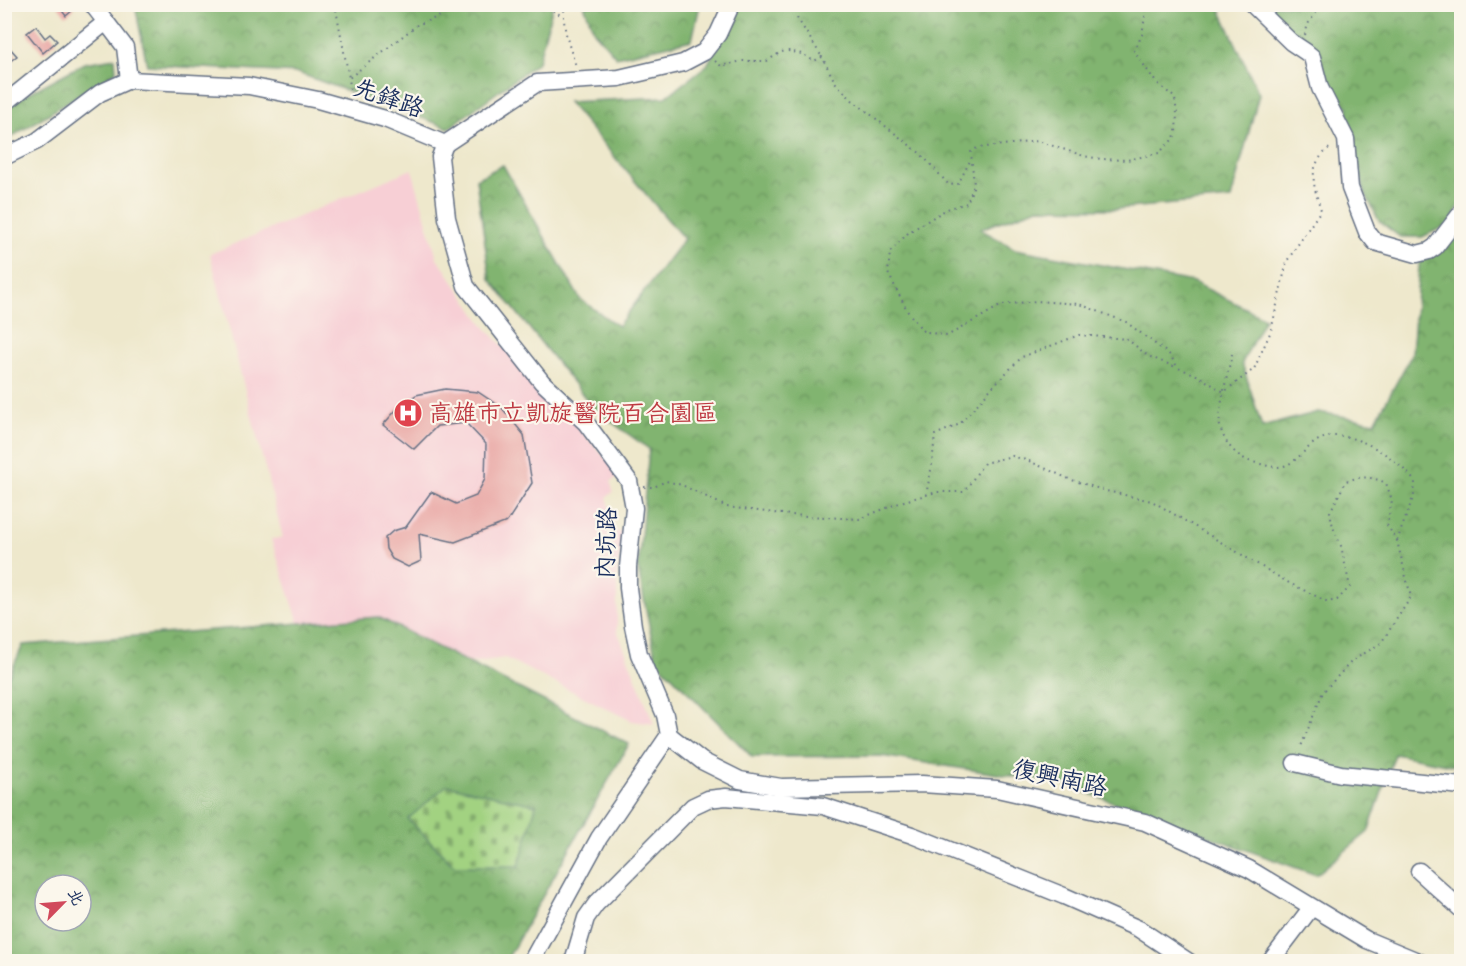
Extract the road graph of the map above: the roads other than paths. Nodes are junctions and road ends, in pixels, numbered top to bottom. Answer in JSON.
{"nodes":[{"id":1,"x":92,"y":4,"type":"edge"},
{"id":2,"x":729,"y":4,"type":"edge"},
{"id":3,"x":1252,"y":4,"type":"edge"},
{"id":4,"x":106,"y":22,"type":"junction"},
{"id":5,"x":129,"y":80,"type":"junction"},
{"id":6,"x":4,"y":104,"type":"edge"},
{"id":7,"x":445,"y":144,"type":"junction"},
{"id":8,"x":4,"y":157,"type":"edge"},
{"id":9,"x":1461,"y":212,"type":"edge"},
{"id":10,"x":669,"y":735,"type":"junction"},
{"id":11,"x":1295,"y":763,"type":"road end"},
{"id":12,"x":1461,"y":786,"type":"edge"},
{"id":13,"x":1419,"y":871,"type":"dead end"},
{"id":14,"x":1311,"y":908,"type":"junction"},
{"id":15,"x":1461,"y":909,"type":"edge"},
{"id":16,"x":531,"y":962,"type":"edge"},
{"id":17,"x":573,"y":962,"type":"edge"},
{"id":18,"x":1189,"y":962,"type":"edge"},
{"id":19,"x":1270,"y":962,"type":"edge"},
{"id":20,"x":1420,"y":962,"type":"edge"}],
"edges":[{"from":1,"to":4,"type":"street"},
{"from":2,"to":7,"type":"street","name":"先鋒路"},
{"from":3,"to":9,"type":"street"},
{"from":4,"to":5,"type":"street"},
{"from":4,"to":6,"type":"street"},
{"from":5,"to":7,"type":"street","name":"先鋒路"},
{"from":5,"to":8,"type":"street","name":"先鋒路"},
{"from":7,"to":10,"type":"street","name":"內坑路"},
{"from":10,"to":14,"type":"street","name":"復興南路"},
{"from":10,"to":16,"type":"street"},
{"from":11,"to":12,"type":"street"},
{"from":13,"to":15,"type":"street"},
{"from":14,"to":19,"type":"street"},
{"from":14,"to":20,"type":"street","name":"復興南路"},
{"from":17,"to":18,"type":"street"}]}
